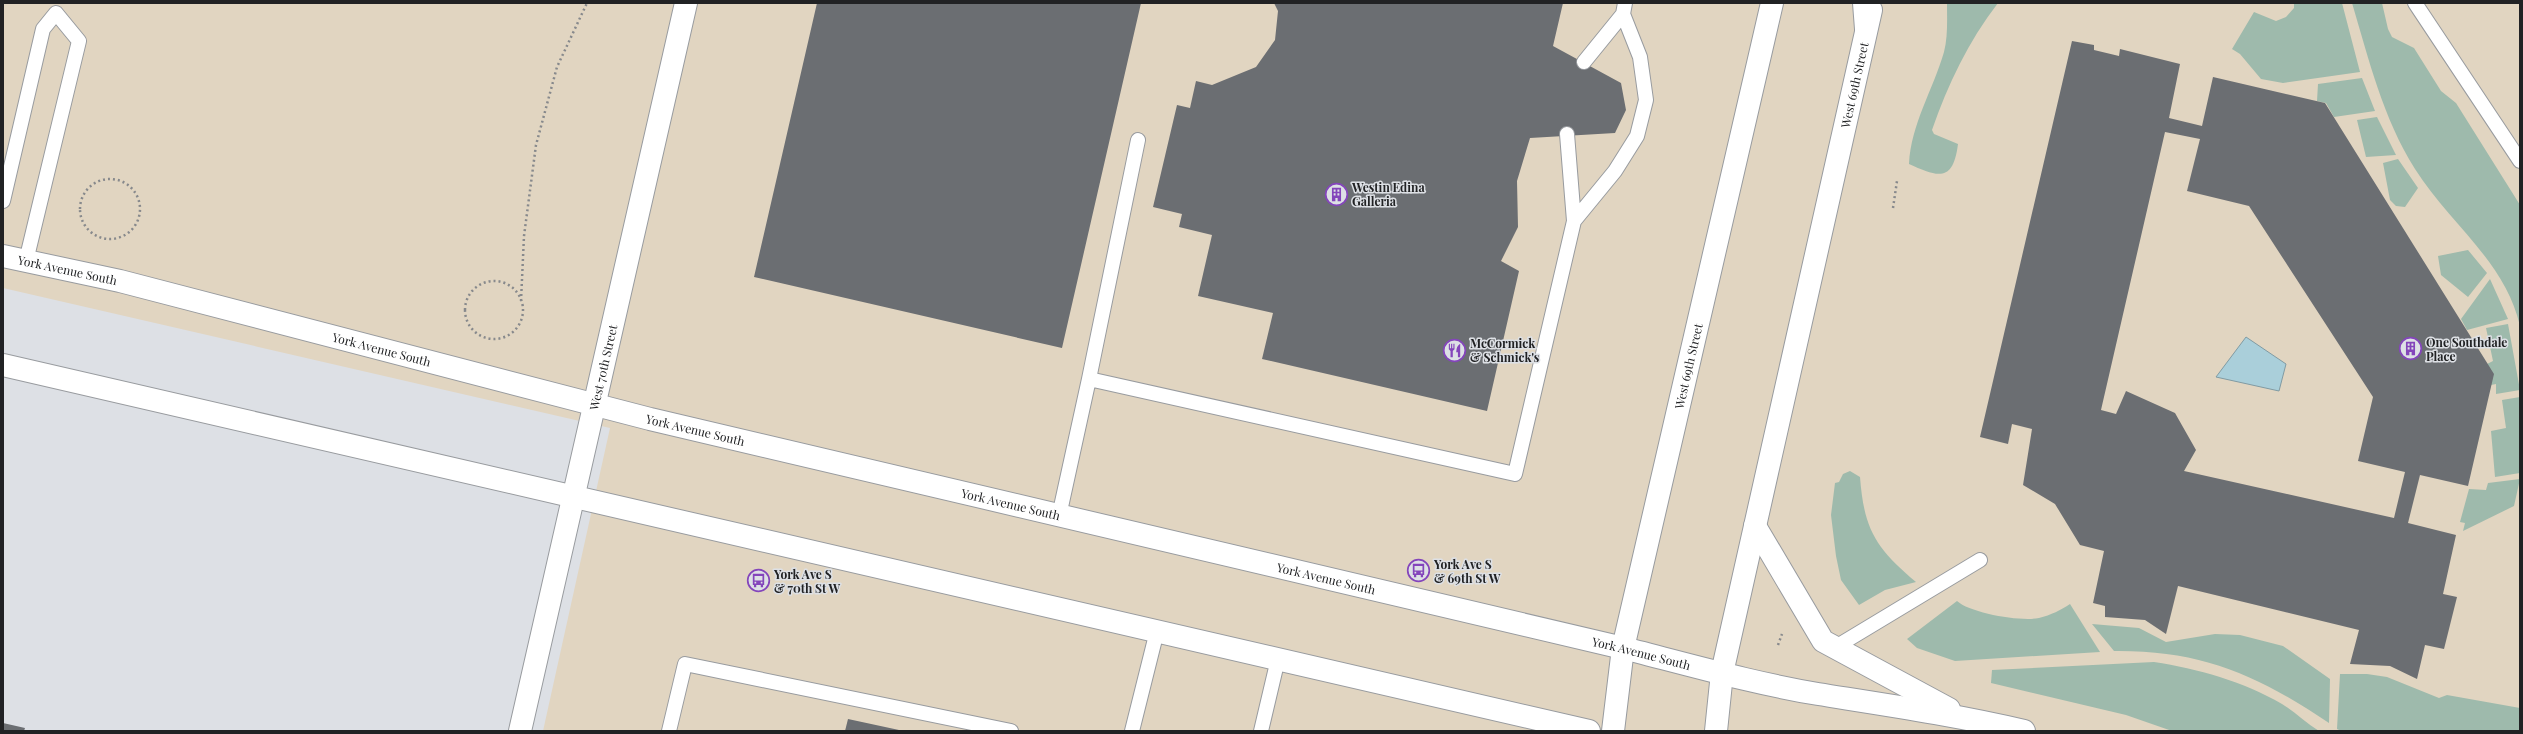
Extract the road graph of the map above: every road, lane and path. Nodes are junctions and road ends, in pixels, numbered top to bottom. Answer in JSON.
{"nodes":[{"id":1,"x":587,"y":3,"type":"edge"},
{"id":2,"x":686,"y":3,"type":"edge"},
{"id":3,"x":1772,"y":3,"type":"edge"},
{"id":4,"x":1864,"y":3,"type":"edge"},
{"id":5,"x":1872,"y":3,"type":"edge"},
{"id":6,"x":2415,"y":3,"type":"edge"},
{"id":7,"x":1624,"y":8,"type":"edge"},
{"id":8,"x":1866,"y":29,"type":"junction"},
{"id":9,"x":1584,"y":62,"type":"dead end"},
{"id":10,"x":1567,"y":134,"type":"dead end"},
{"id":11,"x":1138,"y":140,"type":"dead end"},
{"id":12,"x":2520,"y":161,"type":"edge"},
{"id":13,"x":1897,"y":181,"type":"dead end"},
{"id":14,"x":3,"y":201,"type":"edge"},
{"id":15,"x":80,"y":206,"type":"joint"},
{"id":16,"x":1893,"y":208,"type":"dead end"},
{"id":17,"x":1574,"y":221,"type":"junction"},
{"id":18,"x":3,"y":256,"type":"edge"},
{"id":19,"x":26,"y":261,"type":"junction"},
{"id":20,"x":521,"y":301,"type":"junction"},
{"id":21,"x":3,"y":365,"type":"edge"},
{"id":22,"x":1089,"y":379,"type":"junction"},
{"id":23,"x":596,"y":406,"type":"junction"},
{"id":24,"x":574,"y":498,"type":"junction"},
{"id":25,"x":1059,"y":516,"type":"junction"},
{"id":26,"x":1755,"y":526,"type":"junction"},
{"id":27,"x":1980,"y":560,"type":"dead end"},
{"id":28,"x":1157,"y":631,"type":"junction"},
{"id":29,"x":1623,"y":648,"type":"junction"},
{"id":30,"x":1834,"y":648,"type":"junction"},
{"id":31,"x":1278,"y":659,"type":"junction"},
{"id":32,"x":1722,"y":673,"type":"junction"},
{"id":33,"x":1964,"y":717,"type":"junction"},
{"id":34,"x":520,"y":731,"type":"edge"},
{"id":35,"x":669,"y":731,"type":"edge"},
{"id":36,"x":1011,"y":731,"type":"edge"},
{"id":37,"x":1132,"y":731,"type":"edge"},
{"id":38,"x":1261,"y":731,"type":"edge"},
{"id":39,"x":1589,"y":731,"type":"edge"},
{"id":40,"x":1613,"y":731,"type":"edge"},
{"id":41,"x":1716,"y":731,"type":"edge"},
{"id":42,"x":2024,"y":731,"type":"edge"}],
"edges":[{"from":1,"to":20,"type":"path"},
{"from":2,"to":23,"type":"street","name":"West 70th Street"},
{"from":3,"to":29,"type":"street","name":"West 69th Street"},
{"from":4,"to":8,"type":"street"},
{"from":5,"to":8,"type":"street","name":"West 69th Street"},
{"from":6,"to":12,"type":"lane"},
{"from":7,"to":9,"type":"lane"},
{"from":7,"to":17,"type":"lane"},
{"from":8,"to":26,"type":"street","name":"West 69th Street"},
{"from":10,"to":17,"type":"lane"},
{"from":11,"to":22,"type":"lane"},
{"from":13,"to":16,"type":"path"},
{"from":14,"to":19,"type":"lane"},
{"from":15,"to":15,"type":"path"},
{"from":17,"to":22,"type":"lane"},
{"from":18,"to":19,"type":"street","name":"York Avenue South"},
{"from":19,"to":23,"type":"street","name":"York Avenue South"},
{"from":20,"to":20,"type":"path"},
{"from":21,"to":24,"type":"street"},
{"from":22,"to":25,"type":"lane"},
{"from":23,"to":24,"type":"street","name":"West 70th Street"},
{"from":23,"to":25,"type":"street","name":"York Avenue South"},
{"from":24,"to":28,"type":"street"},
{"from":24,"to":34,"type":"street","name":"West 70th Street"},
{"from":25,"to":29,"type":"street","name":"York Avenue South"},
{"from":26,"to":30,"type":"street"},
{"from":26,"to":32,"type":"street","name":"West 69th Street"},
{"from":27,"to":30,"type":"lane"},
{"from":28,"to":31,"type":"street"},
{"from":28,"to":37,"type":"lane"},
{"from":29,"to":32,"type":"street","name":"York Avenue South"},
{"from":29,"to":40,"type":"street","name":"West 69th Street"},
{"from":30,"to":33,"type":"street"},
{"from":31,"to":38,"type":"lane"},
{"from":31,"to":39,"type":"street"},
{"from":32,"to":33,"type":"street","name":"York Avenue South"},
{"from":32,"to":41,"type":"street","name":"West 69th Street"},
{"from":33,"to":42,"type":"street","name":"York Avenue South"},
{"from":35,"to":36,"type":"lane"}]}
